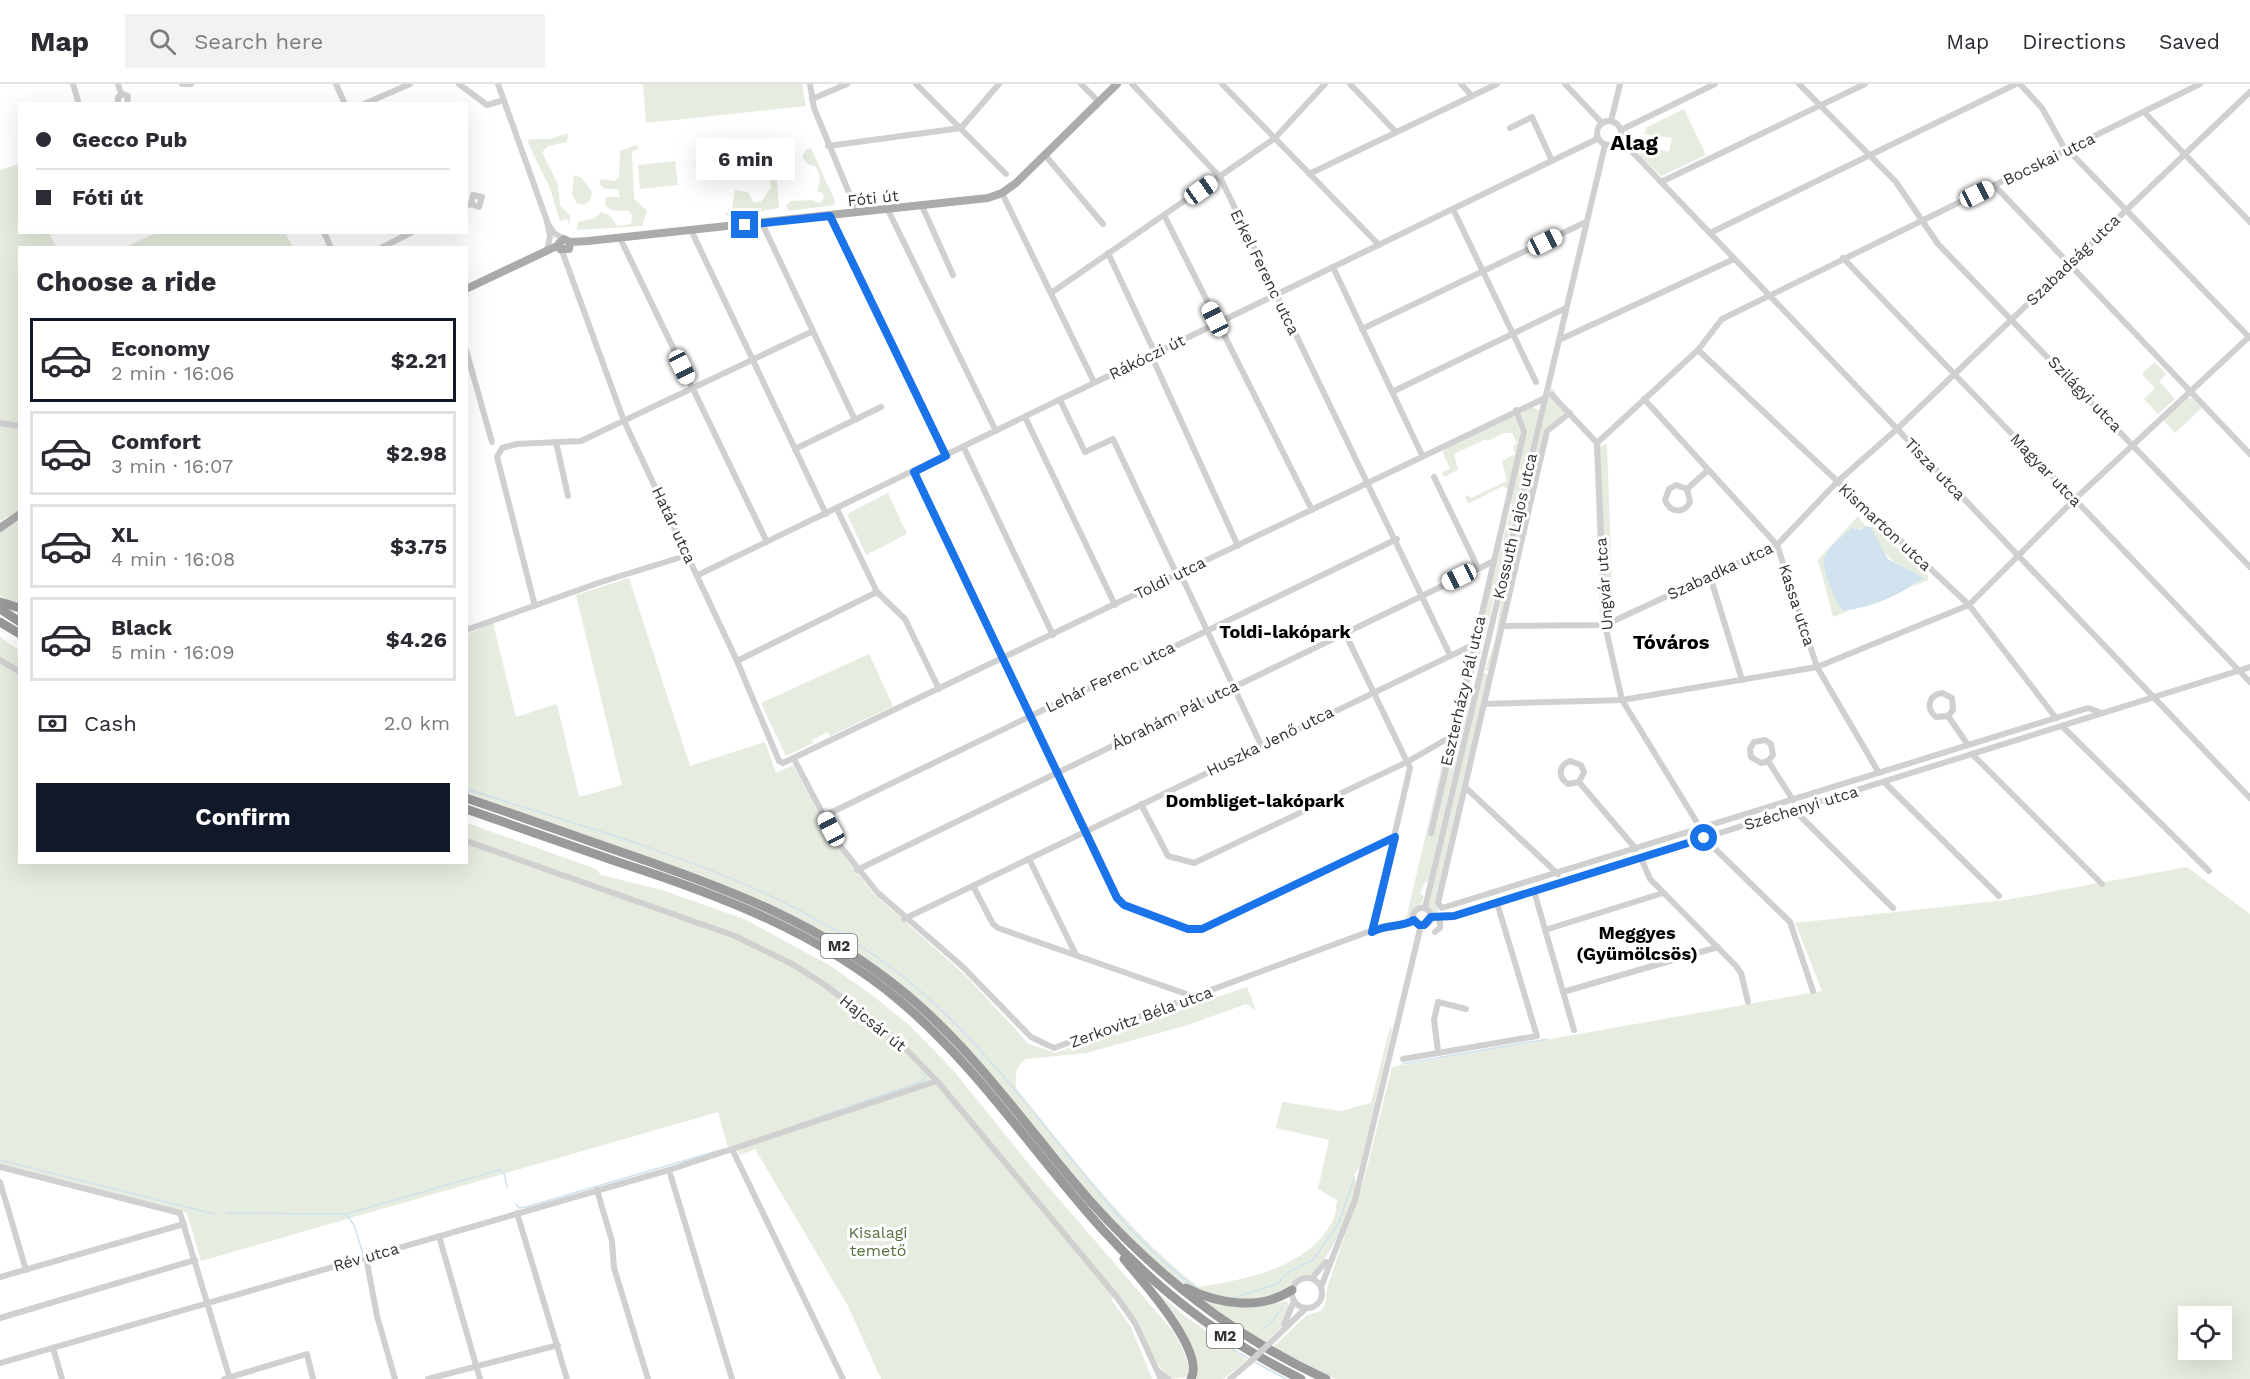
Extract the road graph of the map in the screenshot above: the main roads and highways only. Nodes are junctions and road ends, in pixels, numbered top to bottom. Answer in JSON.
{"nodes":[{"id":1,"x":1116,"y":84,"type":"edge"},
{"id":2,"x":468,"y":288,"type":"edge"},
{"id":3,"x":18,"y":515,"type":"edge"},
{"id":4,"x":0,"y":528,"type":"edge"},
{"id":5,"x":0,"y":602,"type":"edge"},
{"id":6,"x":18,"y":607,"type":"edge"},
{"id":7,"x":0,"y":609,"type":"edge"},
{"id":8,"x":18,"y":621,"type":"edge"},
{"id":9,"x":0,"y":622,"type":"edge"},
{"id":10,"x":18,"y":633,"type":"edge"},
{"id":11,"x":468,"y":799,"type":"edge"},
{"id":12,"x":468,"y":810,"type":"edge"},
{"id":13,"x":1103,"y":1230,"type":"junction"},
{"id":14,"x":1169,"y":1279,"type":"junction"},
{"id":15,"x":1292,"y":1290,"type":"road end"},
{"id":16,"x":1191,"y":1379,"type":"edge"},
{"id":17,"x":1301,"y":1379,"type":"edge"},
{"id":18,"x":1326,"y":1379,"type":"edge"}],
"edges":[{"from":1,"to":2,"type":"main road","name":"Fóti út"},
{"from":3,"to":4,"type":"main road"},
{"from":5,"to":6,"type":"highway"},
{"from":7,"to":8,"type":"highway"},
{"from":9,"to":10,"type":"highway"},
{"from":11,"to":14,"type":"highway","number":"M2"},
{"from":12,"to":13,"type":"highway","number":"M2"},
{"from":13,"to":16,"type":"highway"},
{"from":13,"to":17,"type":"highway","number":"M2"},
{"from":14,"to":15,"type":"highway"},
{"from":14,"to":18,"type":"highway","number":"M2"}]}
